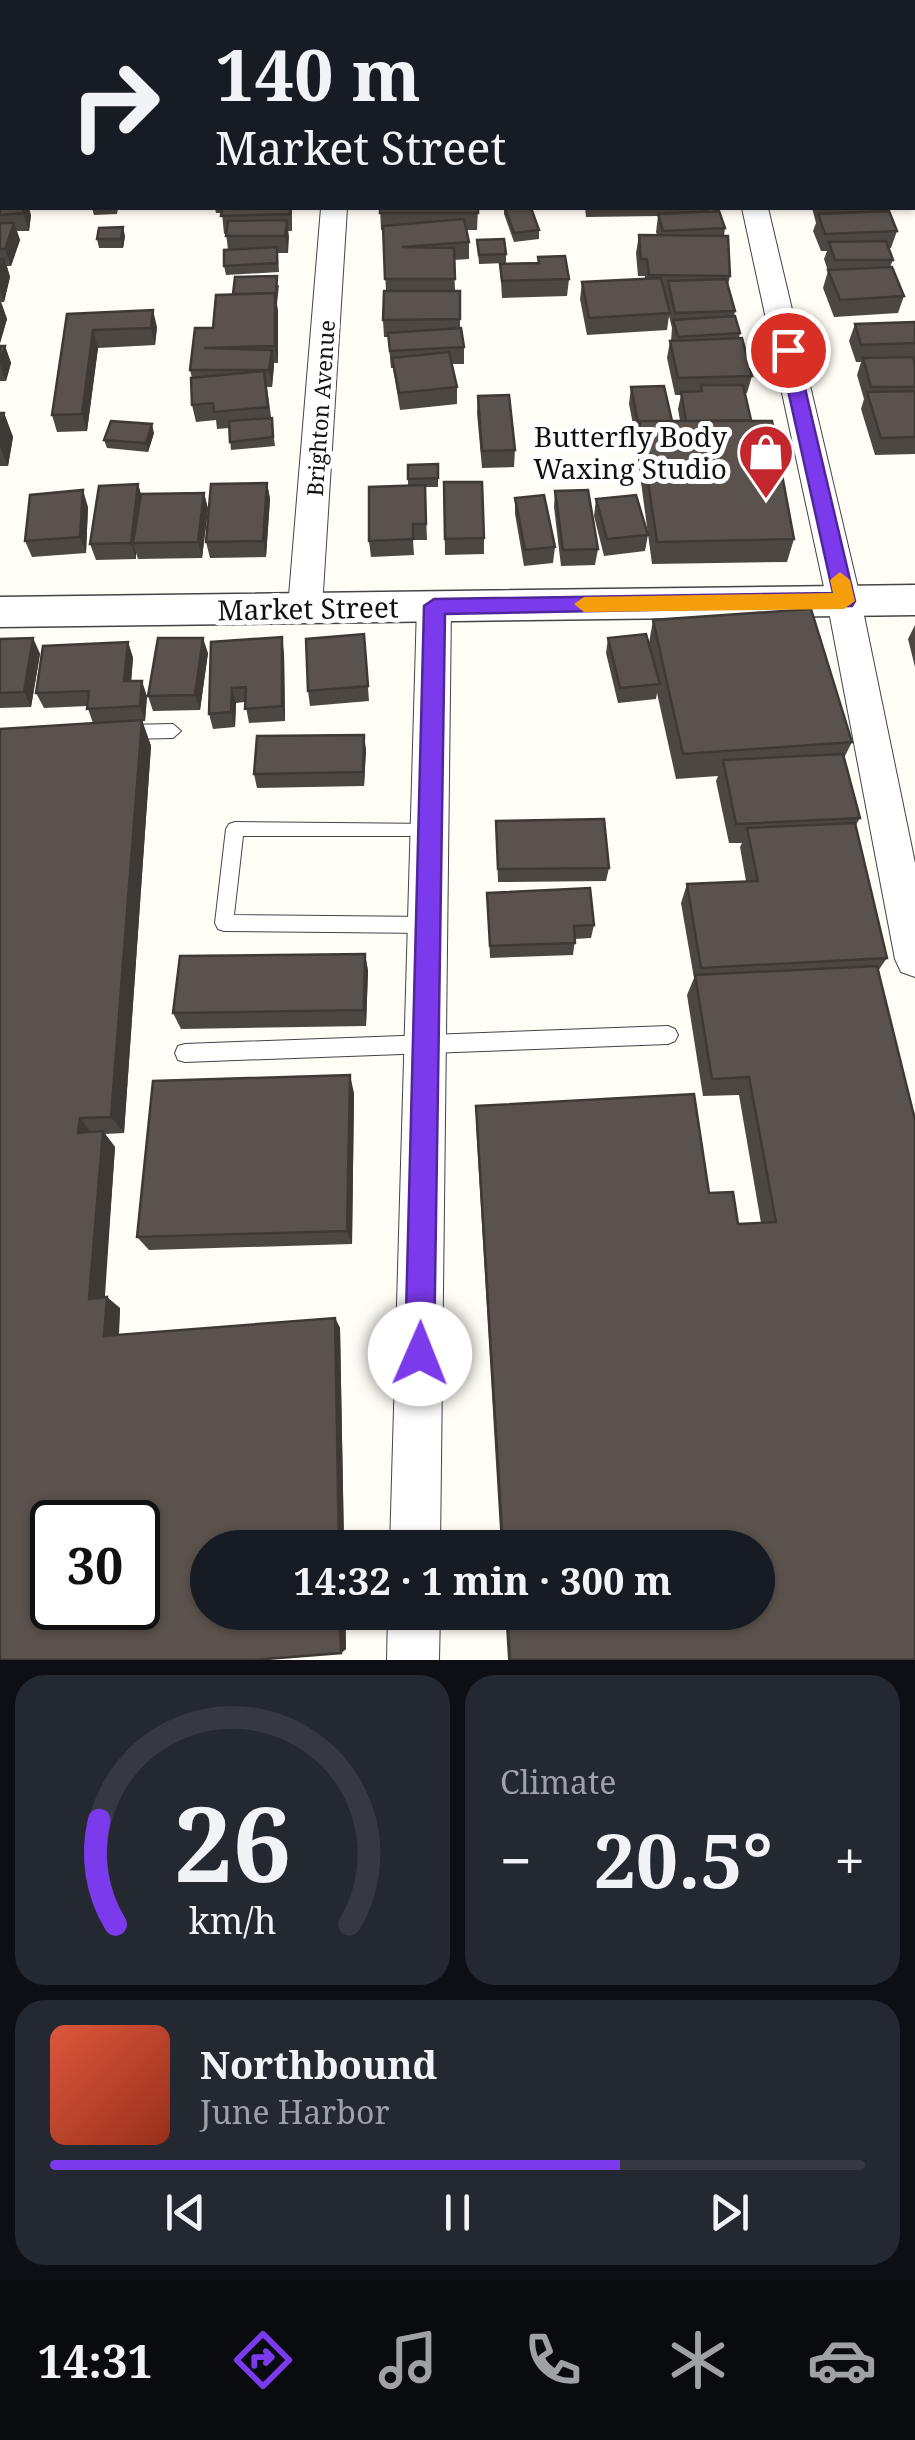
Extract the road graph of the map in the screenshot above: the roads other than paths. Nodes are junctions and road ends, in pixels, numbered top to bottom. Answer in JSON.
{"nodes":[{"id":1,"x":334,"y":210,"type":"edge"},
{"id":2,"x":755,"y":210,"type":"edge"},
{"id":3,"x":915,"y":600,"type":"edge"},
{"id":4,"x":844,"y":601,"type":"junction"},
{"id":5,"x":434,"y":606,"type":"junction"},
{"id":6,"x":305,"y":608,"type":"junction"},
{"id":7,"x":0,"y":612,"type":"edge"},
{"id":8,"x":174,"y":732,"type":"dead end"},
{"id":9,"x":116,"y":733,"type":"edge"},
{"id":10,"x":430,"y":829,"type":"junction"},
{"id":11,"x":428,"y":925,"type":"junction"},
{"id":12,"x":915,"y":959,"type":"edge"},
{"id":13,"x":668,"y":1035,"type":"dead end"},
{"id":14,"x":426,"y":1044,"type":"junction"},
{"id":15,"x":185,"y":1053,"type":"dead end"},
{"id":16,"x":415,"y":1530,"type":"edge"},
{"id":17,"x":414,"y":1630,"type":"edge"},
{"id":18,"x":413,"y":1660,"type":"edge"}],
"edges":[{"from":1,"to":6,"type":"street","name":"Brighton Avenue"},
{"from":2,"to":4,"type":"street"},
{"from":3,"to":4,"type":"street","name":"Market Street"},
{"from":4,"to":5,"type":"street","name":"Market Street"},
{"from":4,"to":12,"type":"street"},
{"from":5,"to":6,"type":"street","name":"Market Street"},
{"from":5,"to":10,"type":"street"},
{"from":6,"to":7,"type":"street","name":"Market Street"},
{"from":8,"to":9,"type":"lane"},
{"from":10,"to":11,"type":"street"},
{"from":10,"to":11,"type":"lane"},
{"from":11,"to":14,"type":"street"},
{"from":13,"to":14,"type":"lane"},
{"from":14,"to":15,"type":"lane"},
{"from":14,"to":16,"type":"street"},
{"from":17,"to":18,"type":"street"}]}
